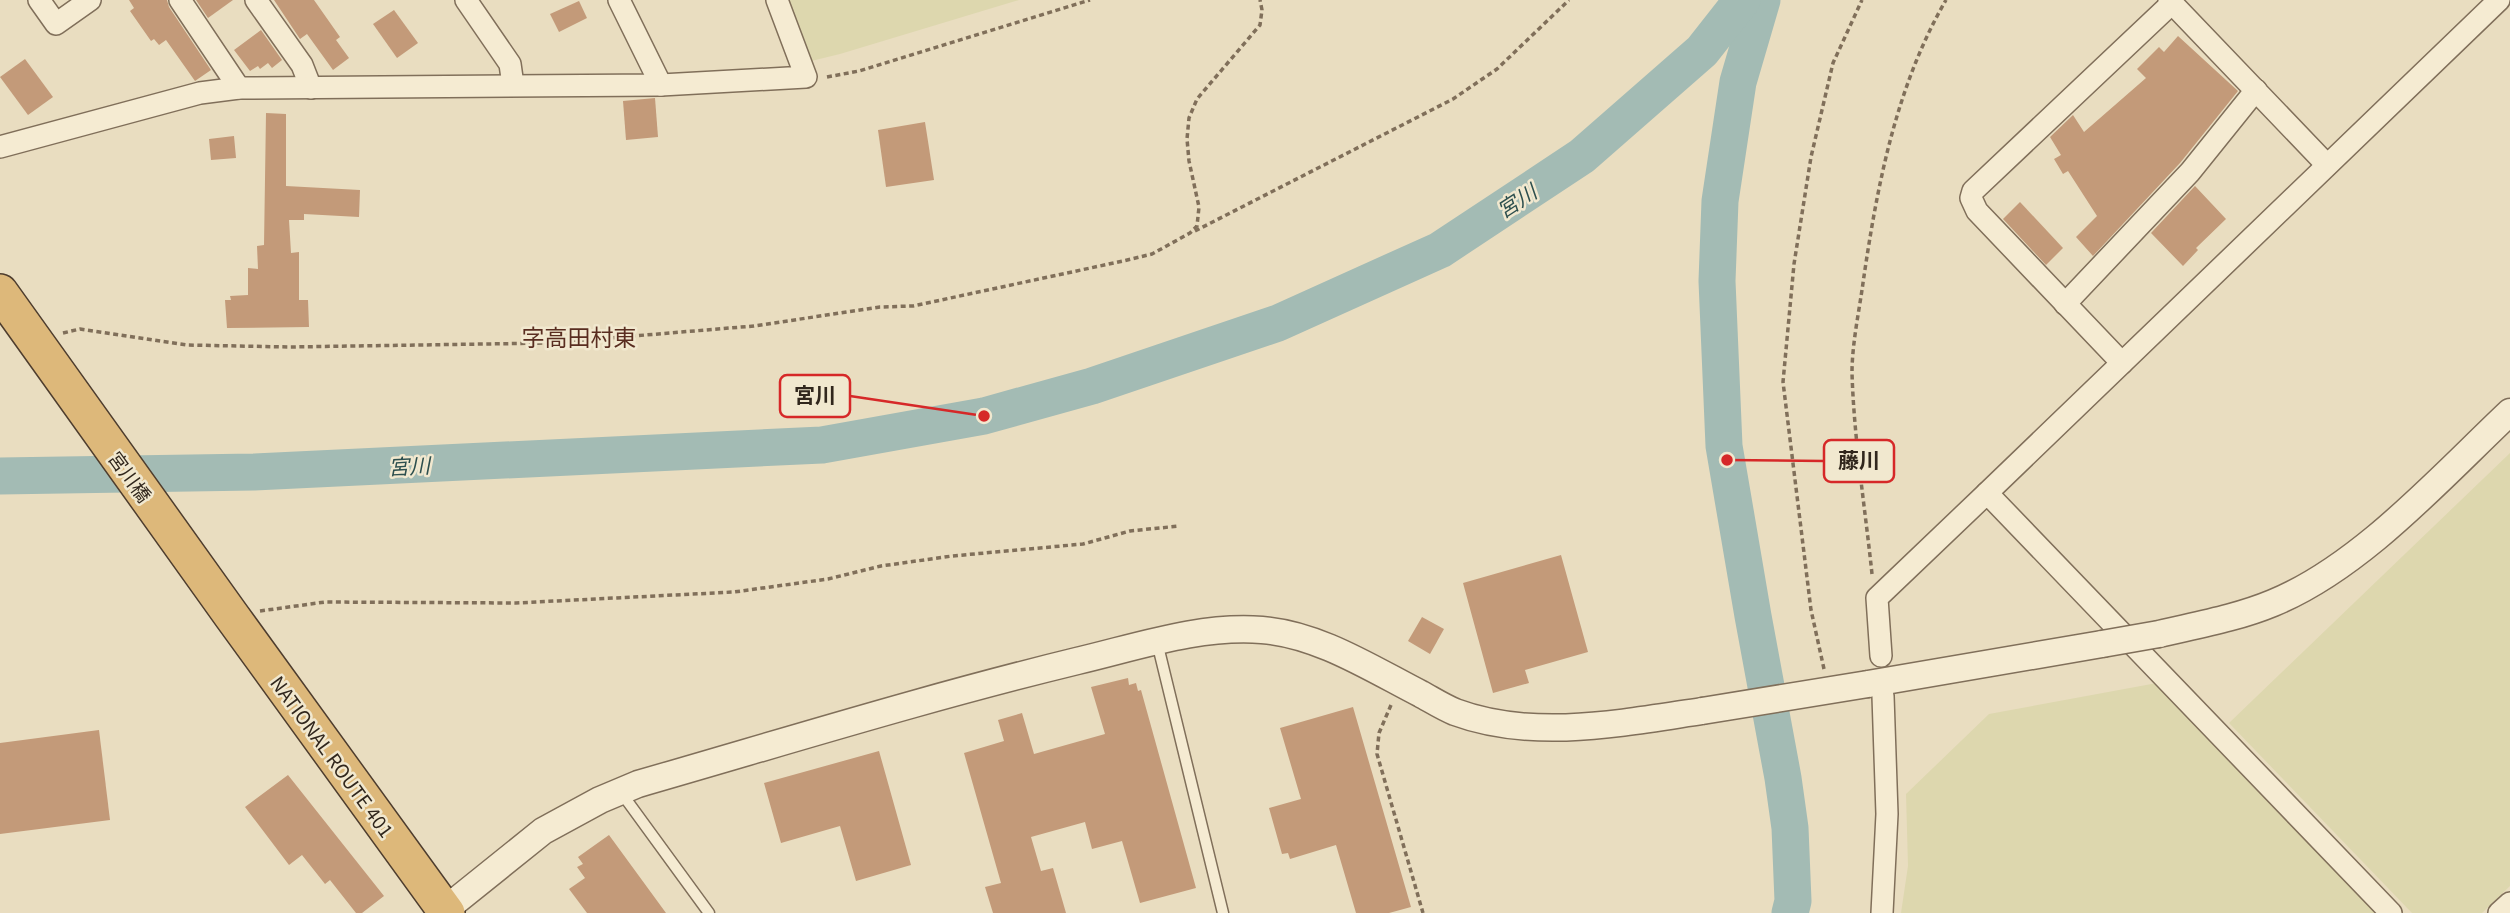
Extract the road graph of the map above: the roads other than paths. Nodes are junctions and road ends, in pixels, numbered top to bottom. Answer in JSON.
{"nodes":[{"id":1,"x":39,"y":0,"type":"edge"},
{"id":2,"x":90,"y":0,"type":"edge"},
{"id":3,"x":180,"y":0,"type":"edge"},
{"id":4,"x":256,"y":0,"type":"edge"},
{"id":5,"x":466,"y":0,"type":"edge"},
{"id":6,"x":619,"y":0,"type":"edge"},
{"id":7,"x":777,"y":0,"type":"edge"},
{"id":8,"x":2499,"y":0,"type":"edge"},
{"id":9,"x":2170,"y":1,"type":"edge"},
{"id":10,"x":513,"y":85,"type":"junction"},
{"id":11,"x":662,"y":85,"type":"junction"},
{"id":12,"x":239,"y":88,"type":"junction"},
{"id":13,"x":311,"y":88,"type":"junction"},
{"id":14,"x":2256,"y":90,"type":"junction"},
{"id":15,"x":0,"y":147,"type":"edge"},
{"id":16,"x":2327,"y":165,"type":"junction"},
{"id":17,"x":0,"y":292,"type":"edge"},
{"id":18,"x":2066,"y":303,"type":"junction"},
{"id":19,"x":2122,"y":363,"type":"junction"},
{"id":20,"x":2510,"y":412,"type":"edge"},
{"id":21,"x":1987,"y":493,"type":"junction"},
{"id":22,"x":225,"y":607,"type":"joint"},
{"id":23,"x":1157,"y":642,"type":"junction"},
{"id":24,"x":1881,"y":656,"type":"dead end"},
{"id":25,"x":1876,"y":690,"type":"junction"},
{"id":26,"x":620,"y":791,"type":"junction"},
{"id":27,"x":2510,"y":902,"type":"edge"},
{"id":28,"x":444,"y":912,"type":"edge"},
{"id":29,"x":709,"y":913,"type":"edge"},
{"id":30,"x":1223,"y":913,"type":"edge"},
{"id":31,"x":1882,"y":913,"type":"edge"},
{"id":32,"x":2391,"y":913,"type":"edge"},
{"id":33,"x":2499,"y":913,"type":"edge"}],
"edges":[{"from":1,"to":2,"type":"street"},
{"from":3,"to":12,"type":"street"},
{"from":4,"to":13,"type":"street"},
{"from":5,"to":10,"type":"street"},
{"from":6,"to":11,"type":"street"},
{"from":7,"to":11,"type":"street"},
{"from":8,"to":16,"type":"street"},
{"from":9,"to":14,"type":"street"},
{"from":9,"to":18,"type":"street"},
{"from":10,"to":11,"type":"street"},
{"from":10,"to":13,"type":"street"},
{"from":12,"to":13,"type":"street"},
{"from":12,"to":15,"type":"street"},
{"from":14,"to":16,"type":"street"},
{"from":14,"to":18,"type":"street"},
{"from":16,"to":19,"type":"street"},
{"from":17,"to":22,"type":"highway","name":"宮川橋"},
{"from":18,"to":19,"type":"street"},
{"from":19,"to":21,"type":"street"},
{"from":20,"to":25,"type":"street","bridge":true},
{"from":21,"to":24,"type":"street"},
{"from":21,"to":32,"type":"street"},
{"from":22,"to":28,"type":"highway","name":"NATIONAL ROUTE 401"},
{"from":23,"to":25,"type":"street","bridge":true},
{"from":23,"to":26,"type":"street"},
{"from":23,"to":30,"type":"lane"},
{"from":25,"to":31,"type":"street"},
{"from":26,"to":28,"type":"street"},
{"from":26,"to":29,"type":"lane"},
{"from":27,"to":33,"type":"street"}]}
